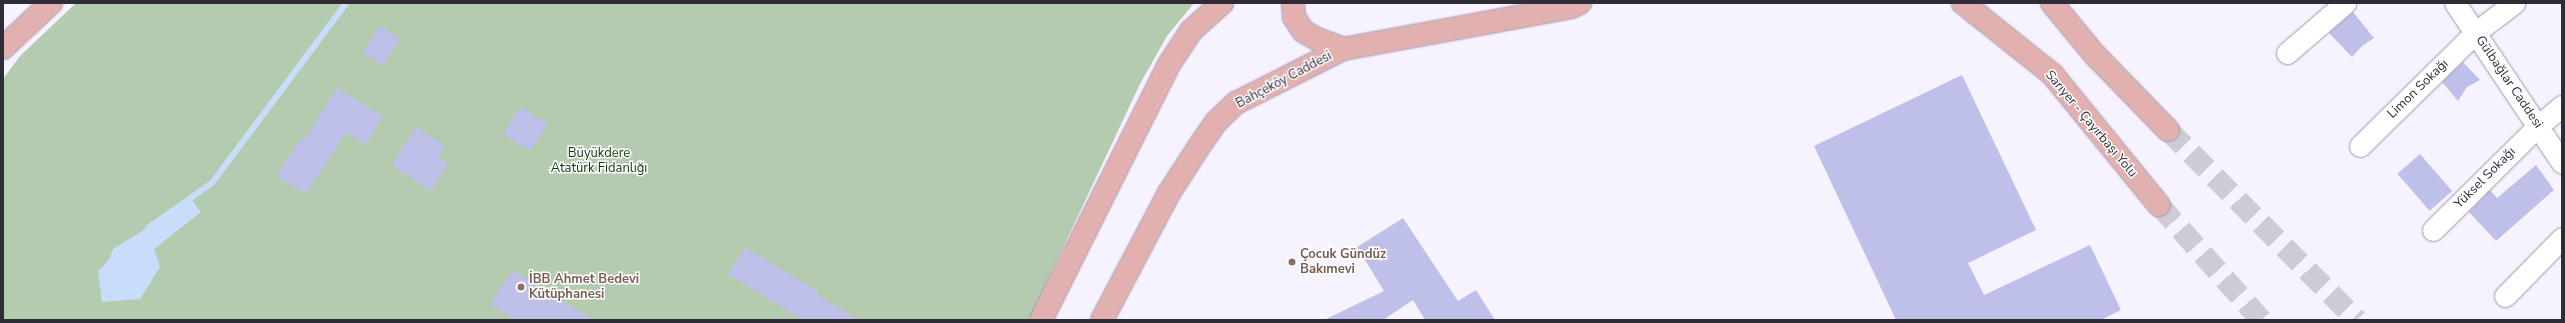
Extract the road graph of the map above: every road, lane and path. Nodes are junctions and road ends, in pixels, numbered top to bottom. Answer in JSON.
{"nodes":[{"id":1,"x":51,"y":3,"type":"edge"},
{"id":2,"x":1222,"y":3,"type":"edge"},
{"id":3,"x":1293,"y":3,"type":"edge"},
{"id":4,"x":1580,"y":3,"type":"edge"},
{"id":5,"x":1963,"y":3,"type":"edge"},
{"id":6,"x":2052,"y":3,"type":"edge"},
{"id":7,"x":2345,"y":3,"type":"edge"},
{"id":8,"x":2455,"y":3,"type":"edge"},
{"id":9,"x":2514,"y":3,"type":"edge"},
{"id":10,"x":2476,"y":32,"type":"junction"},
{"id":11,"x":3,"y":48,"type":"edge"},
{"id":12,"x":1343,"y":49,"type":"junction"},
{"id":13,"x":2287,"y":53,"type":"dead end"},
{"id":14,"x":2562,"y":106,"type":"edge"},
{"id":15,"x":2538,"y":126,"type":"junction"},
{"id":16,"x":2168,"y":130,"type":"tunnel mouth"},
{"id":17,"x":2360,"y":146,"type":"dead end"},
{"id":18,"x":2562,"y":163,"type":"edge"},
{"id":19,"x":2159,"y":205,"type":"tunnel mouth"},
{"id":20,"x":2433,"y":230,"type":"dead end"},
{"id":21,"x":2562,"y":238,"type":"edge"},
{"id":22,"x":2505,"y":296,"type":"dead end"},
{"id":23,"x":1041,"y":320,"type":"edge"},
{"id":24,"x":1102,"y":320,"type":"edge"}],
"edges":[{"from":1,"to":11,"type":"main road"},
{"from":2,"to":23,"type":"main road"},
{"from":3,"to":12,"type":"main road"},
{"from":4,"to":12,"type":"main road","name":"Bahçeköy Caddesi"},
{"from":5,"to":19,"type":"main road","name":"Sarıyer - Çayırbaşı Yolu"},
{"from":6,"to":16,"type":"main road"},
{"from":7,"to":13,"type":"street"},
{"from":8,"to":10,"type":"street","name":"Gülbağlar Caddesi"},
{"from":9,"to":10,"type":"street","name":"Limon Sokağı"},
{"from":10,"to":15,"type":"street","name":"Gülbağlar Caddesi"},
{"from":10,"to":17,"type":"street","name":"Limon Sokağı"},
{"from":12,"to":24,"type":"main road","name":"Bahçeköy Caddesi"},
{"from":14,"to":15,"type":"street","name":"Yüksel Sokağı"},
{"from":15,"to":18,"type":"street","name":"Gülbağlar Caddesi"},
{"from":15,"to":20,"type":"street","name":"Yüksel Sokağı"},
{"from":21,"to":22,"type":"street"}]}
